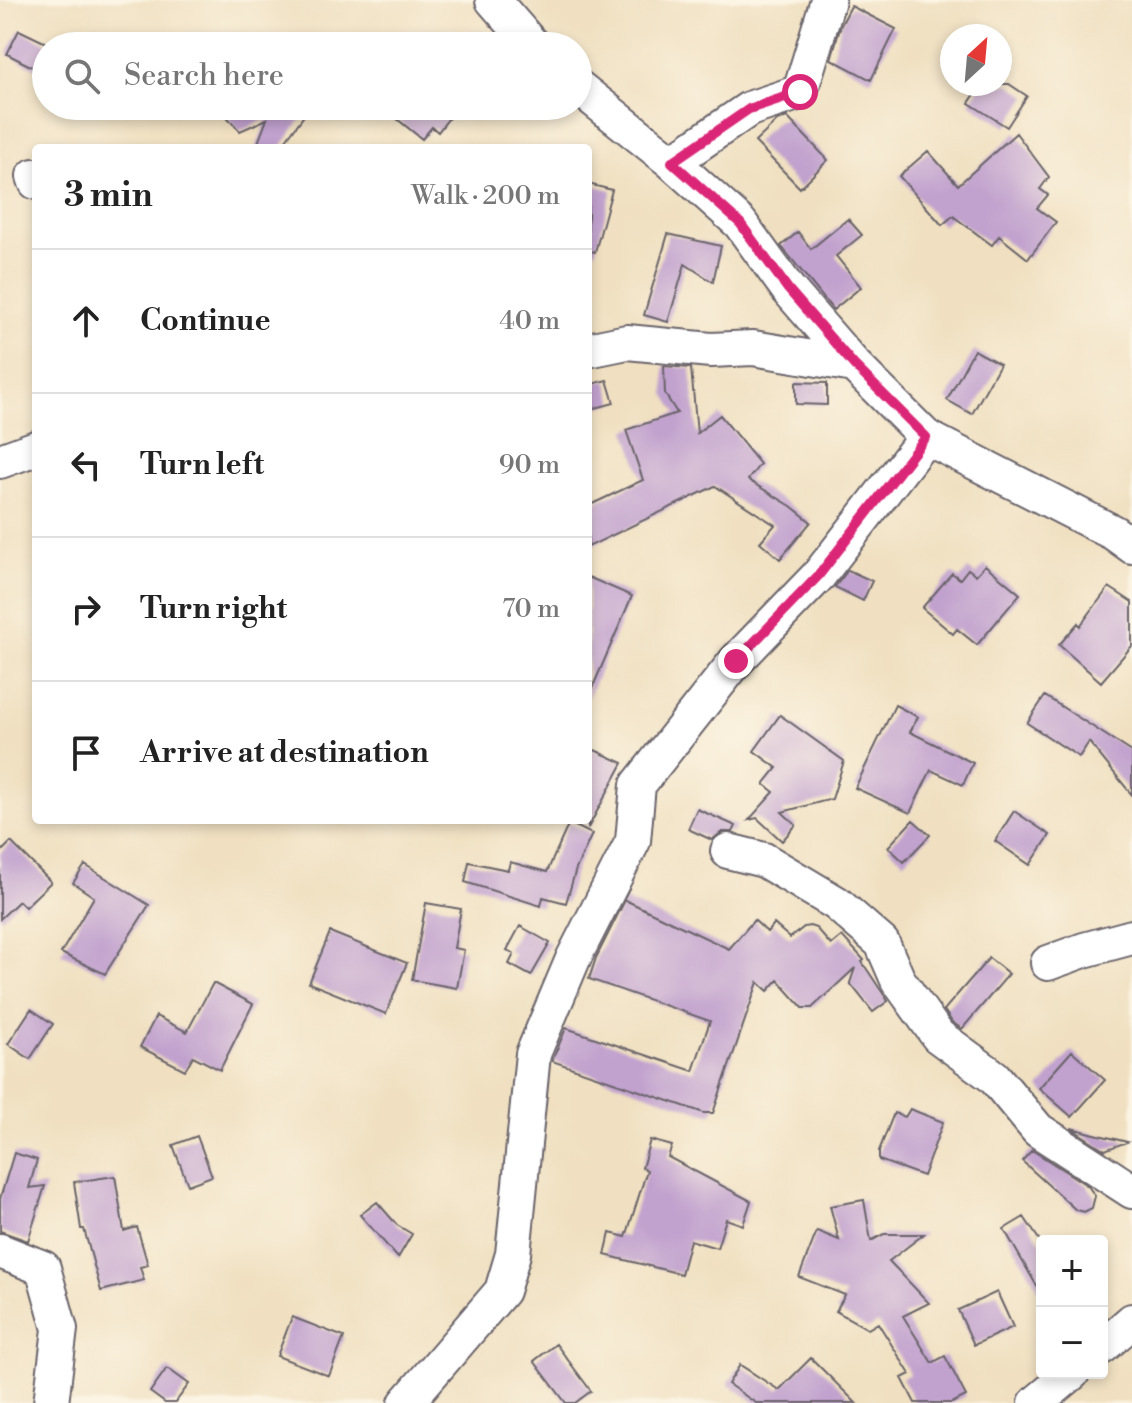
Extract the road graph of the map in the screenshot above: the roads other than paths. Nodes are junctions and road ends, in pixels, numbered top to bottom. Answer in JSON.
{"nodes":[{"id":1,"x":493,"y":0,"type":"edge"},
{"id":2,"x":828,"y":0,"type":"edge"},
{"id":3,"x":521,"y":32,"type":"edge"},
{"id":4,"x":592,"y":98,"type":"edge"},
{"id":5,"x":672,"y":162,"type":"junction"},
{"id":6,"x":592,"y":349,"type":"edge"},
{"id":7,"x":854,"y":365,"type":"junction"},
{"id":8,"x":926,"y":437,"type":"junction"},
{"id":9,"x":32,"y":449,"type":"edge"},
{"id":10,"x":0,"y":461,"type":"edge"},
{"id":11,"x":1132,"y":546,"type":"edge"},
{"id":12,"x":728,"y":851,"type":"dead end"},
{"id":13,"x":1132,"y":937,"type":"edge"},
{"id":14,"x":1048,"y":963,"type":"dead end"},
{"id":15,"x":1132,"y":1191,"type":"edge"},
{"id":16,"x":0,"y":1251,"type":"edge"},
{"id":17,"x":1132,"y":1321,"type":"edge"},
{"id":18,"x":1108,"y":1342,"type":"edge"},
{"id":19,"x":1065,"y":1379,"type":"edge"},
{"id":20,"x":54,"y":1401,"type":"edge"},
{"id":21,"x":406,"y":1403,"type":"edge"},
{"id":22,"x":1036,"y":1403,"type":"edge"}],
"edges":[{"from":1,"to":3,"type":"street"},
{"from":2,"to":5,"type":"street"},
{"from":4,"to":5,"type":"street"},
{"from":5,"to":7,"type":"street"},
{"from":6,"to":7,"type":"street"},
{"from":7,"to":8,"type":"street"},
{"from":8,"to":11,"type":"street"},
{"from":8,"to":21,"type":"street"},
{"from":9,"to":10,"type":"street"},
{"from":12,"to":15,"type":"street"},
{"from":13,"to":14,"type":"street"},
{"from":16,"to":20,"type":"street"},
{"from":17,"to":18,"type":"street"},
{"from":19,"to":22,"type":"street"}]}
